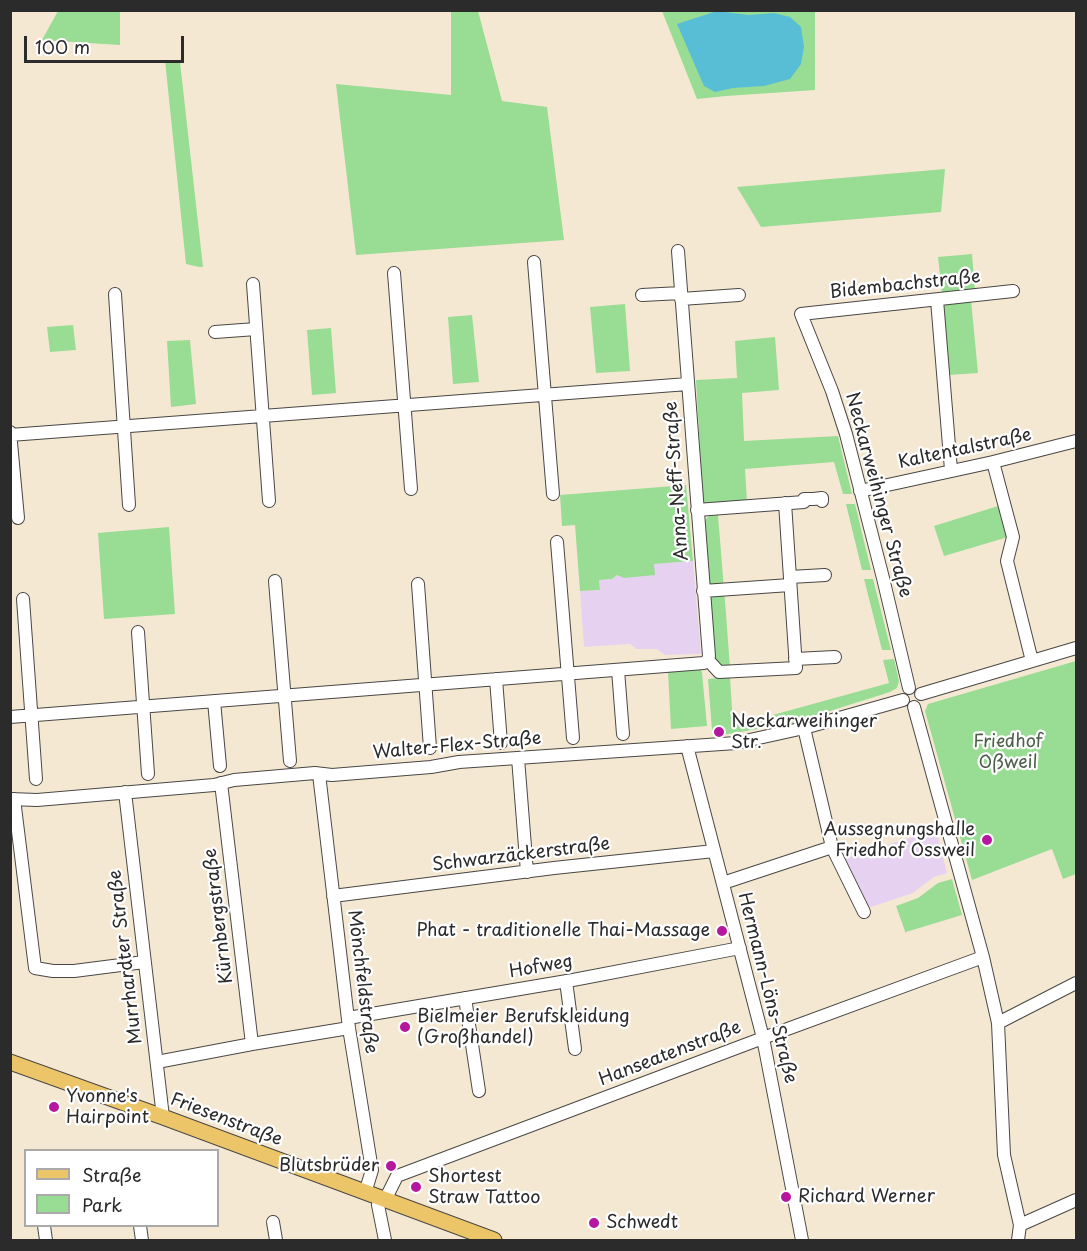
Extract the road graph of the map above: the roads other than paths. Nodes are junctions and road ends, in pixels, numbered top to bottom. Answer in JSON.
{"nodes":[{"id":1,"x":678,"y":251,"type":"dead end"},
{"id":2,"x":534,"y":262,"type":"dead end"},
{"id":3,"x":394,"y":273,"type":"dead end"},
{"id":4,"x":253,"y":284,"type":"dead end"},
{"id":5,"x":1013,"y":291,"type":"dead end"},
{"id":6,"x":115,"y":294,"type":"dead end"},
{"id":7,"x":739,"y":295,"type":"dead end"},
{"id":8,"x":642,"y":296,"type":"dead end"},
{"id":9,"x":681,"y":296,"type":"junction"},
{"id":10,"x":936,"y":300,"type":"junction"},
{"id":11,"x":801,"y":314,"type":"joint"},
{"id":12,"x":256,"y":329,"type":"junction"},
{"id":13,"x":215,"y":332,"type":"dead end"},
{"id":14,"x":688,"y":384,"type":"junction"},
{"id":15,"x":545,"y":395,"type":"junction"},
{"id":16,"x":404,"y":405,"type":"junction"},
{"id":17,"x":262,"y":416,"type":"junction"},
{"id":18,"x":123,"y":426,"type":"junction"},
{"id":19,"x":11,"y":434,"type":"edge"},
{"id":20,"x":1077,"y":441,"type":"edge"},
{"id":21,"x":993,"y":462,"type":"junction"},
{"id":22,"x":951,"y":470,"type":"junction"},
{"id":23,"x":411,"y":489,"type":"dead end"},
{"id":24,"x":860,"y":490,"type":"junction"},
{"id":25,"x":553,"y":494,"type":"dead end"},
{"id":26,"x":269,"y":501,"type":"dead end"},
{"id":27,"x":822,"y":501,"type":"dead end"},
{"id":28,"x":785,"y":503,"type":"junction"},
{"id":29,"x":129,"y":505,"type":"dead end"},
{"id":30,"x":697,"y":510,"type":"junction"},
{"id":31,"x":18,"y":518,"type":"dead end"},
{"id":32,"x":557,"y":542,"type":"dead end"},
{"id":33,"x":825,"y":575,"type":"dead end"},
{"id":34,"x":275,"y":581,"type":"dead end"},
{"id":35,"x":790,"y":581,"type":"junction"},
{"id":36,"x":418,"y":584,"type":"dead end"},
{"id":37,"x":703,"y":591,"type":"junction"},
{"id":38,"x":23,"y":599,"type":"dead end"},
{"id":39,"x":138,"y":632,"type":"dead end"},
{"id":40,"x":1077,"y":648,"type":"edge"},
{"id":41,"x":835,"y":657,"type":"dead end"},
{"id":42,"x":795,"y":659,"type":"junction"},
{"id":43,"x":708,"y":660,"type":"junction"},
{"id":44,"x":1032,"y":661,"type":"junction"},
{"id":45,"x":618,"y":670,"type":"junction"},
{"id":46,"x":567,"y":673,"type":"junction"},
{"id":47,"x":496,"y":679,"type":"junction"},
{"id":48,"x":426,"y":685,"type":"junction"},
{"id":49,"x":285,"y":695,"type":"junction"},
{"id":50,"x":908,"y":698,"type":"junction"},
{"id":51,"x":214,"y":701,"type":"junction"},
{"id":52,"x":144,"y":706,"type":"junction"},
{"id":53,"x":32,"y":715,"type":"junction"},
{"id":54,"x":10,"y":717,"type":"edge"},
{"id":55,"x":804,"y":728,"type":"junction"},
{"id":56,"x":623,"y":734,"type":"dead end"},
{"id":57,"x":573,"y":738,"type":"dead end"},
{"id":58,"x":501,"y":743,"type":"dead end"},
{"id":59,"x":687,"y":746,"type":"junction"},
{"id":60,"x":430,"y":748,"type":"dead end"},
{"id":61,"x":518,"y":758,"type":"junction"},
{"id":62,"x":290,"y":761,"type":"dead end"},
{"id":63,"x":220,"y":766,"type":"dead end"},
{"id":64,"x":148,"y":774,"type":"dead end"},
{"id":65,"x":319,"y":774,"type":"junction"},
{"id":66,"x":36,"y":779,"type":"dead end"},
{"id":67,"x":221,"y":783,"type":"junction"},
{"id":68,"x":125,"y":792,"type":"junction"},
{"id":69,"x":12,"y":799,"type":"edge"},
{"id":70,"x":832,"y":847,"type":"junction"},
{"id":71,"x":714,"y":850,"type":"junction"},
{"id":72,"x":527,"y":872,"type":"junction"},
{"id":73,"x":723,"y":883,"type":"junction"},
{"id":74,"x":333,"y":896,"type":"junction"},
{"id":75,"x":864,"y":912,"type":"dead end"},
{"id":76,"x":740,"y":948,"type":"junction"},
{"id":77,"x":983,"y":957,"type":"junction"},
{"id":78,"x":144,"y":962,"type":"junction"},
{"id":79,"x":566,"y":981,"type":"junction"},
{"id":80,"x":1077,"y":983,"type":"edge"},
{"id":81,"x":465,"y":998,"type":"junction"},
{"id":82,"x":348,"y":1023,"type":"junction"},
{"id":83,"x":998,"y":1023,"type":"junction"},
{"id":84,"x":763,"y":1038,"type":"junction"},
{"id":85,"x":252,"y":1044,"type":"junction"},
{"id":86,"x":575,"y":1049,"type":"dead end"},
{"id":87,"x":10,"y":1062,"type":"edge"},
{"id":88,"x":157,"y":1062,"type":"junction"},
{"id":89,"x":479,"y":1091,"type":"dead end"},
{"id":90,"x":163,"y":1117,"type":"junction"},
{"id":91,"x":365,"y":1193,"type":"junction"},
{"id":92,"x":383,"y":1199,"type":"junction"},
{"id":93,"x":1077,"y":1200,"type":"edge"},
{"id":94,"x":273,"y":1222,"type":"dead end"},
{"id":95,"x":1020,"y":1225,"type":"junction"},
{"id":96,"x":276,"y":1240,"type":"edge"},
{"id":97,"x":385,"y":1240,"type":"edge"},
{"id":98,"x":494,"y":1240,"type":"edge"},
{"id":99,"x":802,"y":1240,"type":"edge"},
{"id":100,"x":1018,"y":1240,"type":"edge"}],
"edges":[{"from":1,"to":9,"type":"street","name":"Anna-Neff-Straße"},
{"from":2,"to":15,"type":"street"},
{"from":3,"to":16,"type":"street"},
{"from":4,"to":12,"type":"street"},
{"from":5,"to":10,"type":"street","name":"Bidembachstraße"},
{"from":6,"to":18,"type":"street"},
{"from":7,"to":9,"type":"street"},
{"from":8,"to":9,"type":"street"},
{"from":9,"to":14,"type":"street","name":"Anna-Neff-Straße"},
{"from":10,"to":11,"type":"street","name":"Bidembachstraße"},
{"from":10,"to":22,"type":"street"},
{"from":11,"to":24,"type":"street","name":"Neckarweihinger Straße"},
{"from":12,"to":13,"type":"street"},
{"from":12,"to":17,"type":"street"},
{"from":14,"to":15,"type":"street"},
{"from":14,"to":30,"type":"street","name":"Anna-Neff-Straße"},
{"from":15,"to":16,"type":"street"},
{"from":15,"to":25,"type":"street"},
{"from":16,"to":17,"type":"street"},
{"from":16,"to":23,"type":"street"},
{"from":17,"to":18,"type":"street"},
{"from":17,"to":26,"type":"street"},
{"from":18,"to":19,"type":"street"},
{"from":18,"to":29,"type":"street"},
{"from":19,"to":31,"type":"street"},
{"from":20,"to":21,"type":"street","name":"Kaltentalstraße"},
{"from":21,"to":22,"type":"street","name":"Kaltentalstraße"},
{"from":21,"to":44,"type":"street"},
{"from":22,"to":24,"type":"street","name":"Kaltentalstraße"},
{"from":24,"to":50,"type":"street","name":"Neckarweihinger Straße"},
{"from":27,"to":28,"type":"street"},
{"from":28,"to":30,"type":"street"},
{"from":28,"to":35,"type":"street"},
{"from":30,"to":37,"type":"street","name":"Anna-Neff-Straße"},
{"from":32,"to":46,"type":"street"},
{"from":33,"to":35,"type":"street"},
{"from":34,"to":49,"type":"street"},
{"from":35,"to":37,"type":"street"},
{"from":35,"to":42,"type":"street"},
{"from":36,"to":48,"type":"street"},
{"from":37,"to":43,"type":"street","name":"Anna-Neff-Straße"},
{"from":38,"to":53,"type":"street"},
{"from":39,"to":52,"type":"street"},
{"from":40,"to":44,"type":"street"},
{"from":41,"to":42,"type":"street"},
{"from":42,"to":43,"type":"street"},
{"from":43,"to":45,"type":"street"},
{"from":44,"to":50,"type":"street"},
{"from":45,"to":46,"type":"street"},
{"from":45,"to":56,"type":"street"},
{"from":46,"to":47,"type":"street"},
{"from":46,"to":57,"type":"street"},
{"from":47,"to":48,"type":"street"},
{"from":47,"to":58,"type":"street"},
{"from":48,"to":49,"type":"street"},
{"from":48,"to":60,"type":"street"},
{"from":49,"to":51,"type":"street"},
{"from":49,"to":62,"type":"street"},
{"from":50,"to":55,"type":"street","name":"Walter-Flex-Straße"},
{"from":50,"to":77,"type":"street","name":"Neckarweihinger Straße"},
{"from":51,"to":52,"type":"street"},
{"from":51,"to":63,"type":"street"},
{"from":52,"to":53,"type":"street"},
{"from":52,"to":64,"type":"street"},
{"from":53,"to":54,"type":"street"},
{"from":53,"to":66,"type":"street"},
{"from":55,"to":59,"type":"street","name":"Walter-Flex-Straße"},
{"from":55,"to":70,"type":"street"},
{"from":59,"to":61,"type":"street","name":"Walter-Flex-Straße"},
{"from":59,"to":71,"type":"street","name":"Hermann-Löns-Straße"},
{"from":61,"to":65,"type":"street","name":"Walter-Flex-Straße"},
{"from":61,"to":72,"type":"street"},
{"from":65,"to":67,"type":"street","name":"Walter-Flex-Straße"},
{"from":65,"to":74,"type":"street","name":"Mönchfeldstraße"},
{"from":67,"to":68,"type":"street","name":"Walter-Flex-Straße"},
{"from":67,"to":85,"type":"street","name":"Kürnbergstraße"},
{"from":68,"to":69,"type":"street","name":"Walter-Flex-Straße"},
{"from":68,"to":78,"type":"street","name":"Murrhardter Straße"},
{"from":69,"to":78,"type":"street"},
{"from":70,"to":73,"type":"street"},
{"from":70,"to":75,"type":"street"},
{"from":71,"to":72,"type":"street","name":"Schwarzäckerstraße"},
{"from":71,"to":73,"type":"street","name":"Hermann-Löns-Straße"},
{"from":72,"to":74,"type":"street","name":"Schwarzäckerstraße"},
{"from":73,"to":76,"type":"street","name":"Hermann-Löns-Straße"},
{"from":74,"to":82,"type":"street","name":"Mönchfeldstraße"},
{"from":76,"to":79,"type":"street","name":"Hofweg"},
{"from":76,"to":84,"type":"street","name":"Hermann-Löns-Straße"},
{"from":77,"to":83,"type":"street","name":"Neckarweihinger Straße"},
{"from":77,"to":84,"type":"street","name":"Hanseatenstraße"},
{"from":78,"to":88,"type":"street","name":"Murrhardter Straße"},
{"from":79,"to":81,"type":"street","name":"Hofweg"},
{"from":79,"to":86,"type":"street"},
{"from":80,"to":83,"type":"street"},
{"from":81,"to":82,"type":"street","name":"Hofweg"},
{"from":81,"to":89,"type":"street"},
{"from":82,"to":85,"type":"street","name":"Hofweg"},
{"from":82,"to":91,"type":"street","name":"Mönchfeldstraße"},
{"from":83,"to":95,"type":"street","name":"Neckarweihinger Straße"},
{"from":84,"to":92,"type":"street","name":"Hanseatenstraße"},
{"from":84,"to":99,"type":"street","name":"Hermann-Löns-Straße"},
{"from":85,"to":88,"type":"street","name":"Hofweg"},
{"from":87,"to":90,"type":"main road","name":"Friesenstraße"},
{"from":88,"to":90,"type":"street","name":"Murrhardter Straße"},
{"from":90,"to":91,"type":"main road","name":"Friesenstraße"},
{"from":91,"to":92,"type":"main road","name":"Friesenstraße"},
{"from":92,"to":97,"type":"street"},
{"from":92,"to":98,"type":"main road","name":"Friesenstraße"},
{"from":93,"to":95,"type":"street"},
{"from":94,"to":96,"type":"street"},
{"from":95,"to":100,"type":"street","name":"Neckarweihinger Straße"}]}
